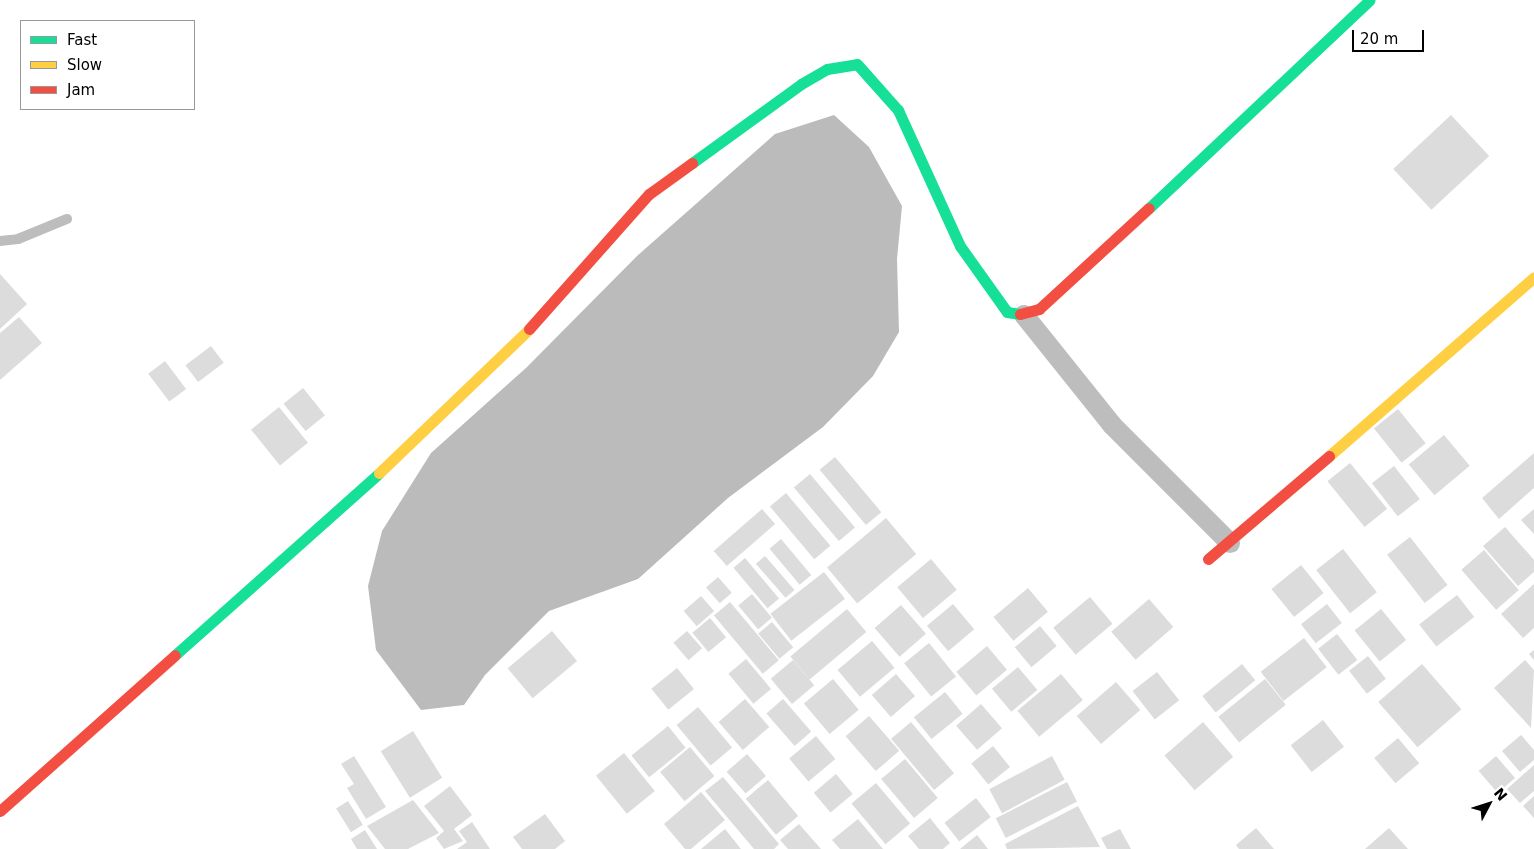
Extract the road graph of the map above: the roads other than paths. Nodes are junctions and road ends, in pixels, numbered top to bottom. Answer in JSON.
{"nodes":[{"id":1,"x":1370,"y":0,"type":"edge"},
{"id":2,"x":67,"y":219,"type":"dead end"},
{"id":3,"x":0,"y":240,"type":"edge"},
{"id":4,"x":1534,"y":277,"type":"edge"},
{"id":5,"x":1024,"y":316,"type":"junction"},
{"id":6,"x":1230,"y":543,"type":"junction"},
{"id":7,"x":1208,"y":559,"type":"dead end"},
{"id":8,"x":0,"y":811,"type":"edge"}],
"edges":[{"from":1,"to":5,"type":"street"},
{"from":2,"to":3,"type":"lane"},
{"from":4,"to":6,"type":"street"},
{"from":5,"to":6,"type":"street"},
{"from":5,"to":8,"type":"street"},
{"from":6,"to":7,"type":"street"}]}
